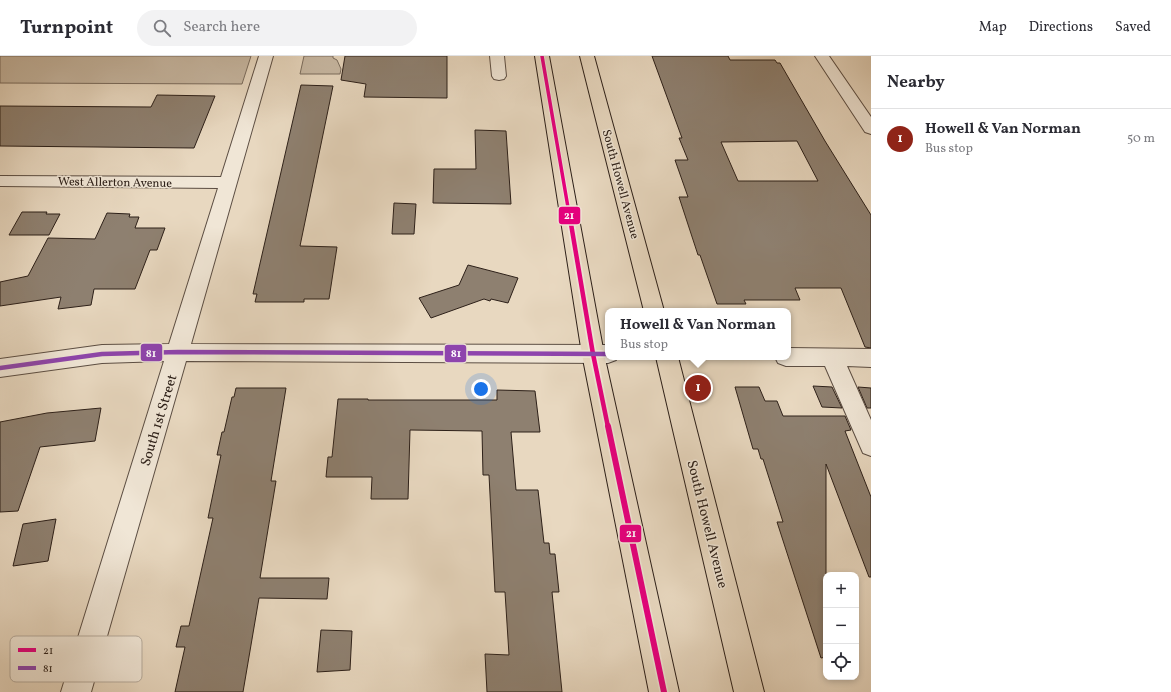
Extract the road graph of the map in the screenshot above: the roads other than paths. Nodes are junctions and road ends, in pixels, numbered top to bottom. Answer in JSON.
{"nodes":[{"id":1,"x":266,"y":56,"type":"edge"},
{"id":2,"x":497,"y":56,"type":"edge"},
{"id":3,"x":542,"y":56,"type":"edge"},
{"id":4,"x":587,"y":56,"type":"edge"},
{"id":5,"x":822,"y":56,"type":"edge"},
{"id":6,"x":499,"y":76,"type":"dead end"},
{"id":7,"x":871,"y":129,"type":"edge"},
{"id":8,"x":0,"y":181,"type":"edge"},
{"id":9,"x":229,"y":183,"type":"junction"},
{"id":10,"x":653,"y":308,"type":"edge"},
{"id":11,"x":178,"y":352,"type":"junction"},
{"id":12,"x":600,"y":354,"type":"edge"},
{"id":13,"x":791,"y":357,"type":"edge"},
{"id":14,"x":832,"y":358,"type":"junction"},
{"id":15,"x":871,"y":358,"type":"edge"},
{"id":16,"x":667,"y":360,"type":"edge"},
{"id":17,"x":0,"y":368,"type":"edge"},
{"id":18,"x":871,"y":446,"type":"edge"},
{"id":19,"x":93,"y":636,"type":"edge"},
{"id":20,"x":79,"y":682,"type":"edge"},
{"id":21,"x":76,"y":692,"type":"edge"},
{"id":22,"x":664,"y":692,"type":"edge"},
{"id":23,"x":749,"y":692,"type":"edge"}],
"edges":[{"from":1,"to":9,"type":"street","name":"South 1st Street"},
{"from":2,"to":6,"type":"street"},
{"from":3,"to":12,"type":"main road"},
{"from":4,"to":10,"type":"main road","name":"South Howell Avenue"},
{"from":5,"to":7,"type":"street"},
{"from":8,"to":9,"type":"street","name":"West Allerton Avenue"},
{"from":9,"to":11,"type":"street","name":"South 1st Street"},
{"from":11,"to":12,"type":"street"},
{"from":11,"to":17,"type":"street"},
{"from":11,"to":19,"type":"street","name":"South 1st Street"},
{"from":12,"to":22,"type":"main road"},
{"from":13,"to":14,"type":"street"},
{"from":14,"to":15,"type":"street"},
{"from":14,"to":18,"type":"street"},
{"from":16,"to":23,"type":"main road","name":"South Howell Avenue"},
{"from":20,"to":21,"type":"street","name":"South 1st Street"}]}
